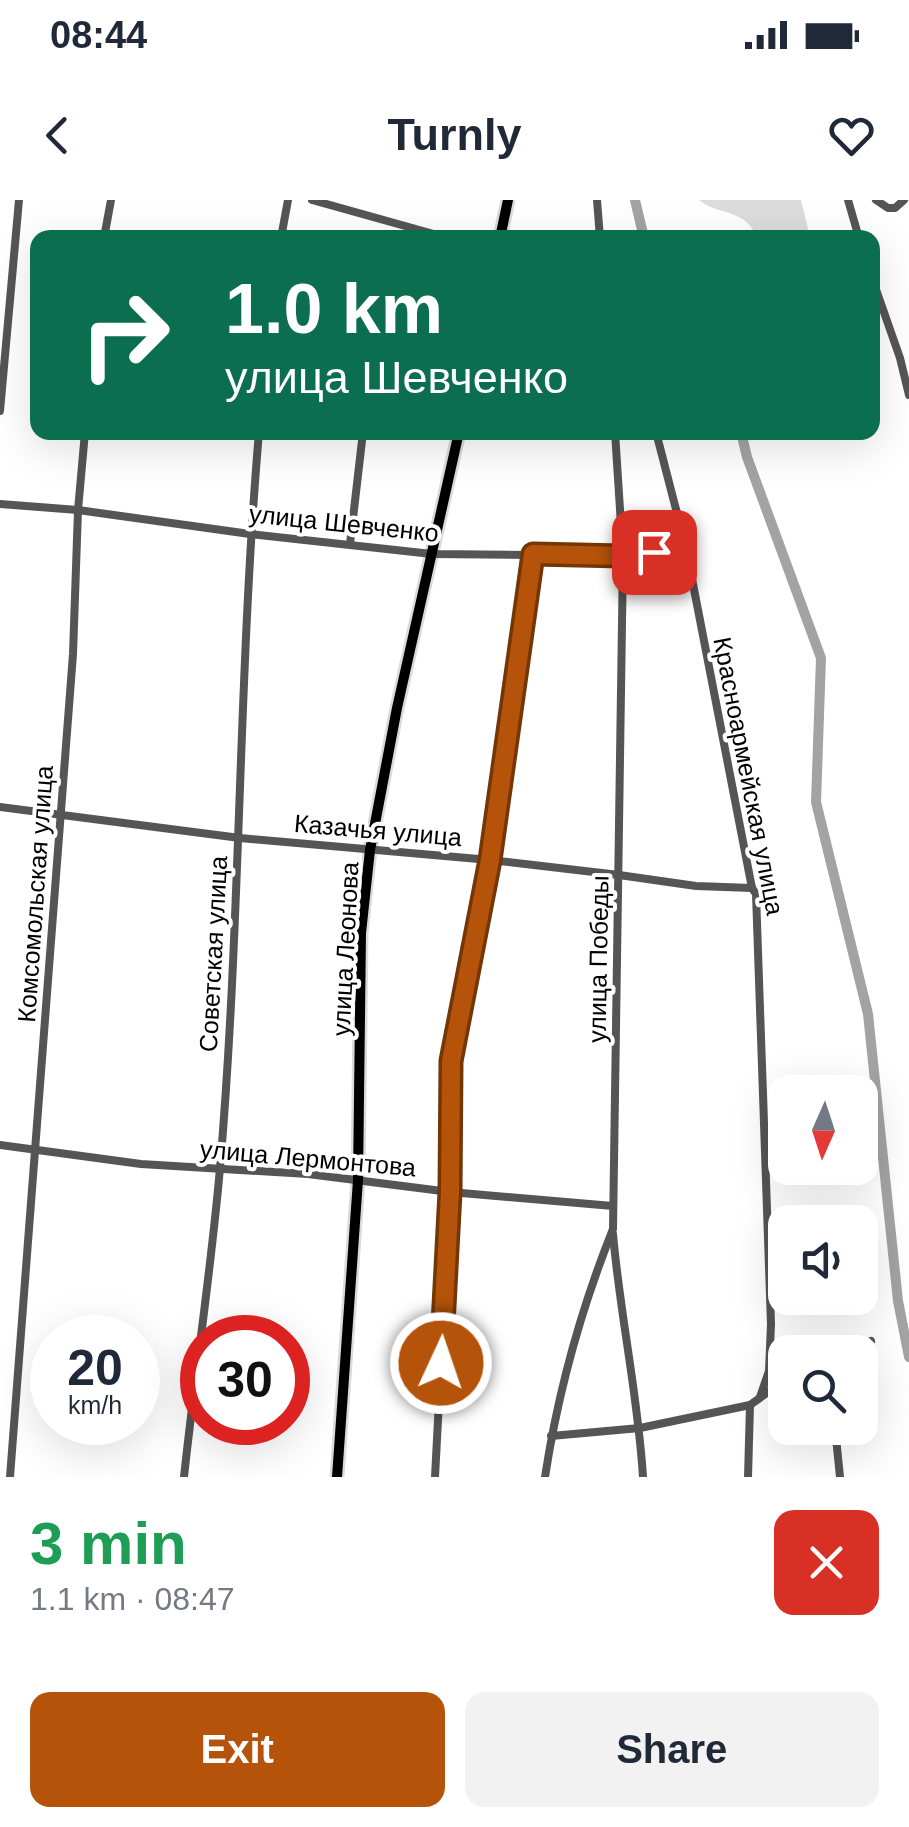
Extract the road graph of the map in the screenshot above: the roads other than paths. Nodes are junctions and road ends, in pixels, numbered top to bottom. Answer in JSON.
{"nodes":[{"id":1,"x":19,"y":200,"type":"edge"},
{"id":2,"x":111,"y":200,"type":"edge"},
{"id":3,"x":288,"y":200,"type":"edge"},
{"id":4,"x":312,"y":200,"type":"edge"},
{"id":5,"x":508,"y":200,"type":"edge"},
{"id":6,"x":597,"y":200,"type":"edge"},
{"id":7,"x":848,"y":200,"type":"edge"},
{"id":8,"x":876,"y":200,"type":"edge"},
{"id":9,"x":904,"y":200,"type":"edge"},
{"id":10,"x":403,"y":225,"type":"junction"},
{"id":11,"x":105,"y":230,"type":"edge"},
{"id":12,"x":282,"y":230,"type":"edge"},
{"id":13,"x":402,"y":230,"type":"edge"},
{"id":14,"x":420,"y":230,"type":"edge"},
{"id":15,"x":502,"y":230,"type":"edge"},
{"id":16,"x":599,"y":230,"type":"edge"},
{"id":17,"x":857,"y":230,"type":"edge"},
{"id":18,"x":880,"y":301,"type":"edge"},
{"id":19,"x":909,"y":395,"type":"edge"},
{"id":20,"x":0,"y":410,"type":"edge"},
{"id":21,"x":84,"y":440,"type":"edge"},
{"id":22,"x":258,"y":440,"type":"edge"},
{"id":23,"x":362,"y":440,"type":"edge"},
{"id":24,"x":457,"y":440,"type":"edge"},
{"id":25,"x":615,"y":440,"type":"edge"},
{"id":26,"x":658,"y":440,"type":"edge"},
{"id":27,"x":0,"y":504,"type":"edge"},
{"id":28,"x":78,"y":510,"type":"junction"},
{"id":29,"x":250,"y":534,"type":"junction"},
{"id":30,"x":350,"y":544,"type":"junction"},
{"id":31,"x":686,"y":548,"type":"junction"},
{"id":32,"x":432,"y":554,"type":"junction"},
{"id":33,"x":533,"y":554,"type":"junction"},
{"id":34,"x":623,"y":556,"type":"junction"},
{"id":35,"x":0,"y":807,"type":"edge"},
{"id":36,"x":61,"y":816,"type":"junction"},
{"id":37,"x":240,"y":838,"type":"junction"},
{"id":38,"x":370,"y":850,"type":"junction"},
{"id":39,"x":490,"y":860,"type":"junction"},
{"id":40,"x":620,"y":874,"type":"junction"},
{"id":41,"x":752,"y":888,"type":"junction"},
{"id":42,"x":0,"y":1145,"type":"edge"},
{"id":43,"x":36,"y":1150,"type":"junction"},
{"id":44,"x":220,"y":1169,"type":"junction"},
{"id":45,"x":358,"y":1180,"type":"junction"},
{"id":46,"x":450,"y":1192,"type":"junction"},
{"id":47,"x":612,"y":1206,"type":"junction"},
{"id":48,"x":613,"y":1229,"type":"junction"},
{"id":49,"x":771,"y":1335,"type":"edge"},
{"id":50,"x":768,"y":1374,"type":"edge"},
{"id":51,"x":768,"y":1392,"type":"edge"},
{"id":52,"x":760,"y":1397,"type":"junction"},
{"id":53,"x":750,"y":1405,"type":"junction"},
{"id":54,"x":640,"y":1428,"type":"junction"},
{"id":55,"x":551,"y":1436,"type":"junction"},
{"id":56,"x":837,"y":1445,"type":"edge"},
{"id":57,"x":10,"y":1477,"type":"edge"},
{"id":58,"x":184,"y":1477,"type":"edge"},
{"id":59,"x":337,"y":1477,"type":"edge"},
{"id":60,"x":435,"y":1477,"type":"edge"},
{"id":61,"x":544,"y":1477,"type":"edge"},
{"id":62,"x":643,"y":1477,"type":"edge"},
{"id":63,"x":748,"y":1477,"type":"edge"},
{"id":64,"x":840,"y":1477,"type":"edge"}],
"edges":[{"from":1,"to":20,"type":"street"},
{"from":2,"to":11,"type":"street"},
{"from":3,"to":12,"type":"street"},
{"from":4,"to":10,"type":"street"},
{"from":5,"to":15,"type":"main road"},
{"from":6,"to":16,"type":"street"},
{"from":7,"to":17,"type":"street"},
{"from":8,"to":9,"type":"street"},
{"from":10,"to":13,"type":"street"},
{"from":10,"to":14,"type":"street"},
{"from":18,"to":19,"type":"street"},
{"from":21,"to":28,"type":"street","name":"Комсомольская улица"},
{"from":22,"to":29,"type":"street","name":"Советская улица"},
{"from":23,"to":30,"type":"street"},
{"from":24,"to":32,"type":"main road","name":"улица Леонова"},
{"from":25,"to":34,"type":"street","name":"улица Победы"},
{"from":26,"to":31,"type":"street","name":"Красноармейская улица"},
{"from":27,"to":28,"type":"street","name":"улица Шевченко"},
{"from":28,"to":29,"type":"street","name":"улица Шевченко"},
{"from":28,"to":36,"type":"street","name":"Комсомольская улица"},
{"from":29,"to":30,"type":"street","name":"улица Шевченко"},
{"from":29,"to":37,"type":"street","name":"Советская улица"},
{"from":30,"to":32,"type":"street","name":"улица Шевченко"},
{"from":31,"to":34,"type":"street","name":"улица Шевченко"},
{"from":31,"to":41,"type":"street","name":"Красноармейская улица"},
{"from":32,"to":33,"type":"street","name":"улица Шевченко"},
{"from":32,"to":38,"type":"main road","name":"улица Леонова"},
{"from":33,"to":34,"type":"street","name":"улица Шевченко"},
{"from":33,"to":39,"type":"street"},
{"from":34,"to":40,"type":"street","name":"улица Победы"},
{"from":35,"to":36,"type":"street","name":"Казачья улица"},
{"from":36,"to":37,"type":"street","name":"Казачья улица"},
{"from":36,"to":43,"type":"street","name":"Комсомольская улица"},
{"from":37,"to":38,"type":"street","name":"Казачья улица"},
{"from":37,"to":44,"type":"street","name":"Советская улица"},
{"from":38,"to":39,"type":"street","name":"Казачья улица"},
{"from":38,"to":45,"type":"main road","name":"улица Леонова"},
{"from":39,"to":40,"type":"street","name":"Казачья улица"},
{"from":39,"to":46,"type":"street"},
{"from":40,"to":41,"type":"street","name":"Казачья улица"},
{"from":40,"to":47,"type":"street","name":"улица Победы"},
{"from":41,"to":49,"type":"street","name":"Красноармейская улица"},
{"from":42,"to":43,"type":"street","name":"улица Лермонтова"},
{"from":43,"to":44,"type":"street","name":"улица Лермонтова"},
{"from":43,"to":57,"type":"street","name":"Комсомольская улица"},
{"from":44,"to":45,"type":"street","name":"улица Лермонтова"},
{"from":44,"to":58,"type":"street","name":"Советская улица"},
{"from":45,"to":46,"type":"street","name":"улица Лермонтова"},
{"from":45,"to":59,"type":"main road","name":"улица Леонова"},
{"from":46,"to":47,"type":"street","name":"улица Лермонтова"},
{"from":46,"to":60,"type":"street"},
{"from":47,"to":48,"type":"street","name":"улица Победы"},
{"from":48,"to":54,"type":"street"},
{"from":48,"to":55,"type":"street","name":"улица Победы"},
{"from":50,"to":52,"type":"street","name":"Красноармейская улица"},
{"from":51,"to":52,"type":"street"},
{"from":52,"to":53,"type":"street"},
{"from":53,"to":54,"type":"street"},
{"from":53,"to":63,"type":"street"},
{"from":54,"to":55,"type":"street"},
{"from":54,"to":62,"type":"street"},
{"from":55,"to":61,"type":"street","name":"улица Победы"},
{"from":56,"to":64,"type":"street"}]}
